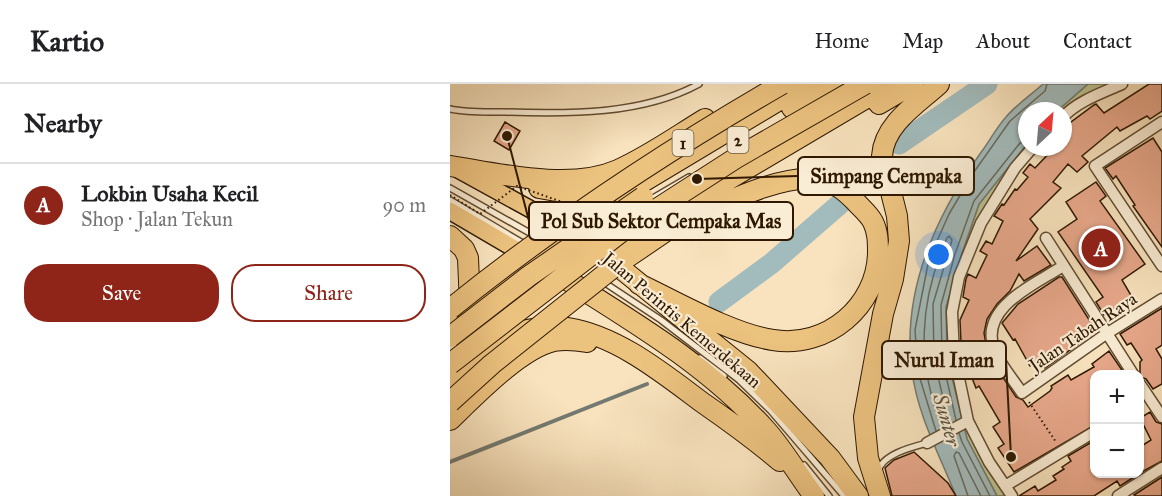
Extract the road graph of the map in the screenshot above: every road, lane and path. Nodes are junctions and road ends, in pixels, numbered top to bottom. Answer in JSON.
{"nodes":[{"id":1,"x":699,"y":84,"type":"edge"},
{"id":2,"x":764,"y":84,"type":"edge"},
{"id":3,"x":782,"y":84,"type":"edge"},
{"id":4,"x":806,"y":84,"type":"edge"},
{"id":5,"x":865,"y":84,"type":"edge"},
{"id":6,"x":870,"y":84,"type":"edge"},
{"id":7,"x":890,"y":84,"type":"edge"},
{"id":8,"x":913,"y":84,"type":"edge"},
{"id":9,"x":939,"y":84,"type":"edge"},
{"id":10,"x":1122,"y":84,"type":"edge"},
{"id":11,"x":834,"y":87,"type":"edge"},
{"id":12,"x":450,"y":109,"type":"edge"},
{"id":13,"x":1072,"y":109,"type":"edge"},
{"id":14,"x":795,"y":114,"type":"dead end"},
{"id":15,"x":1159,"y":124,"type":"edge"},
{"id":16,"x":1162,"y":138,"type":"edge"},
{"id":17,"x":1026,"y":156,"type":"edge"},
{"id":18,"x":451,"y":165,"type":"edge"},
{"id":19,"x":497,"y":173,"type":"junction"},
{"id":20,"x":694,"y":174,"type":"dead end"},
{"id":21,"x":450,"y":188,"type":"edge"},
{"id":22,"x":631,"y":189,"type":"junction"},
{"id":23,"x":450,"y":195,"type":"edge"},
{"id":24,"x":450,"y":200,"type":"edge"},
{"id":25,"x":450,"y":211,"type":"edge"},
{"id":26,"x":568,"y":219,"type":"junction"},
{"id":27,"x":679,"y":223,"type":"junction"},
{"id":28,"x":450,"y":236,"type":"edge"},
{"id":29,"x":1046,"y":238,"type":"dead end"},
{"id":30,"x":573,"y":263,"type":"junction"},
{"id":31,"x":1063,"y":266,"type":"junction"},
{"id":32,"x":1162,"y":266,"type":"edge"},
{"id":33,"x":596,"y":288,"type":"dead end"},
{"id":34,"x":1162,"y":299,"type":"edge"},
{"id":35,"x":470,"y":306,"type":"junction"},
{"id":36,"x":450,"y":309,"type":"edge"},
{"id":37,"x":450,"y":322,"type":"edge"},
{"id":38,"x":1106,"y":334,"type":"junction"},
{"id":39,"x":501,"y":336,"type":"junction"},
{"id":40,"x":686,"y":338,"type":"junction"},
{"id":41,"x":450,"y":339,"type":"edge"},
{"id":42,"x":619,"y":346,"type":"junction"},
{"id":43,"x":450,"y":358,"type":"edge"},
{"id":44,"x":450,"y":364,"type":"edge"},
{"id":45,"x":1130,"y":370,"type":"edge"},
{"id":46,"x":450,"y":380,"type":"edge"},
{"id":47,"x":732,"y":383,"type":"dead end"},
{"id":48,"x":1022,"y":393,"type":"junction"},
{"id":49,"x":748,"y":399,"type":"dead end"},
{"id":50,"x":1144,"y":401,"type":"edge"},
{"id":51,"x":450,"y":402,"type":"edge"},
{"id":52,"x":756,"y":406,"type":"dead end"},
{"id":53,"x":1162,"y":417,"type":"edge"},
{"id":54,"x":450,"y":420,"type":"edge"},
{"id":55,"x":966,"y":422,"type":"junction"},
{"id":56,"x":770,"y":424,"type":"dead end"},
{"id":57,"x":1090,"y":435,"type":"edge"},
{"id":58,"x":785,"y":442,"type":"dead end"},
{"id":59,"x":929,"y":442,"type":"joint"},
{"id":60,"x":1058,"y":445,"type":"dead end"},
{"id":61,"x":800,"y":460,"type":"dead end"},
{"id":62,"x":1162,"y":468,"type":"edge"},
{"id":63,"x":802,"y":480,"type":"junction"},
{"id":64,"x":1005,"y":486,"type":"junction"},
{"id":65,"x":814,"y":496,"type":"edge"},
{"id":66,"x":829,"y":496,"type":"edge"},
{"id":67,"x":844,"y":496,"type":"edge"},
{"id":68,"x":858,"y":496,"type":"edge"},
{"id":69,"x":881,"y":496,"type":"edge"},
{"id":70,"x":1012,"y":496,"type":"edge"},
{"id":71,"x":1118,"y":496,"type":"edge"}],
"edges":[{"from":1,"to":12,"type":"lane"},
{"from":2,"to":19,"type":"highway"},
{"from":3,"to":26,"type":"highway","number":"1","bridge":true},
{"from":4,"to":22,"type":"highway","number":"1"},
{"from":5,"to":44,"type":"highway","number":"2","bridge":true},
{"from":6,"to":30,"type":"lane"},
{"from":7,"to":30,"type":"highway","number":"1"},
{"from":8,"to":27,"type":"highway","number":"1"},
{"from":9,"to":69,"type":"highway"},
{"from":10,"to":13,"type":"street"},
{"from":11,"to":14,"type":"lane"},
{"from":11,"to":41,"type":"highway","number":"2","bridge":true},
{"from":15,"to":16,"type":"street"},
{"from":15,"to":32,"type":"street"},
{"from":17,"to":55,"type":"street"},
{"from":18,"to":19,"type":"highway"},
{"from":18,"to":26,"type":"main road"},
{"from":19,"to":22,"type":"highway"},
{"from":20,"to":30,"type":"lane"},
{"from":21,"to":30,"type":"lane"},
{"from":22,"to":26,"type":"highway","number":"1"},
{"from":23,"to":26,"type":"path","bridge":true},
{"from":24,"to":30,"type":"lane"},
{"from":25,"to":30,"type":"main road"},
{"from":26,"to":30,"type":"highway","number":"1"},
{"from":26,"to":36,"type":"highway","number":"1","bridge":true},
{"from":27,"to":30,"type":"highway","number":"1"},
{"from":27,"to":40,"type":"highway"},
{"from":28,"to":35,"type":"highway"},
{"from":29,"to":31,"type":"street"},
{"from":30,"to":33,"type":"lane"},
{"from":30,"to":35,"type":"highway","number":"1"},
{"from":30,"to":39,"type":"highway","number":"1"},
{"from":30,"to":40,"type":"highway","name":"Jalan Perintis Kemerdekaan"},
{"from":30,"to":40,"type":"highway","name":"Jalan Perintis Kemerdekaan"},
{"from":30,"to":41,"type":"lane"},
{"from":30,"to":43,"type":"lane"},
{"from":30,"to":51,"type":"highway","number":"1","bridge":true},
{"from":31,"to":38,"type":"street"},
{"from":31,"to":48,"type":"street"},
{"from":34,"to":38,"type":"street","name":"Jalan Tabah Raya"},
{"from":35,"to":37,"type":"highway","number":"1"},
{"from":38,"to":45,"type":"street"},
{"from":38,"to":48,"type":"street","name":"Jalan Tabah Raya"},
{"from":39,"to":42,"type":"highway"},
{"from":39,"to":46,"type":"highway","number":"1"},
{"from":40,"to":47,"type":"lane"},
{"from":40,"to":63,"type":"highway","name":"Jalan Perintis Kemerdekaan"},
{"from":40,"to":67,"type":"lane"},
{"from":40,"to":68,"type":"highway","name":"Jalan Perintis Kemerdekaan"},
{"from":42,"to":54,"type":"highway"},
{"from":42,"to":63,"type":"highway"},
{"from":48,"to":60,"type":"path"},
{"from":49,"to":52,"type":"lane"},
{"from":50,"to":53,"type":"street"},
{"from":55,"to":59,"type":"street"},
{"from":55,"to":64,"type":"street"},
{"from":56,"to":58,"type":"lane"},
{"from":57,"to":64,"type":"street"},
{"from":59,"to":69,"type":"lane"},
{"from":61,"to":66,"type":"lane"},
{"from":62,"to":71,"type":"street"},
{"from":63,"to":65,"type":"highway","name":"Jalan Perintis Kemerdekaan"},
{"from":64,"to":70,"type":"street"}]}
